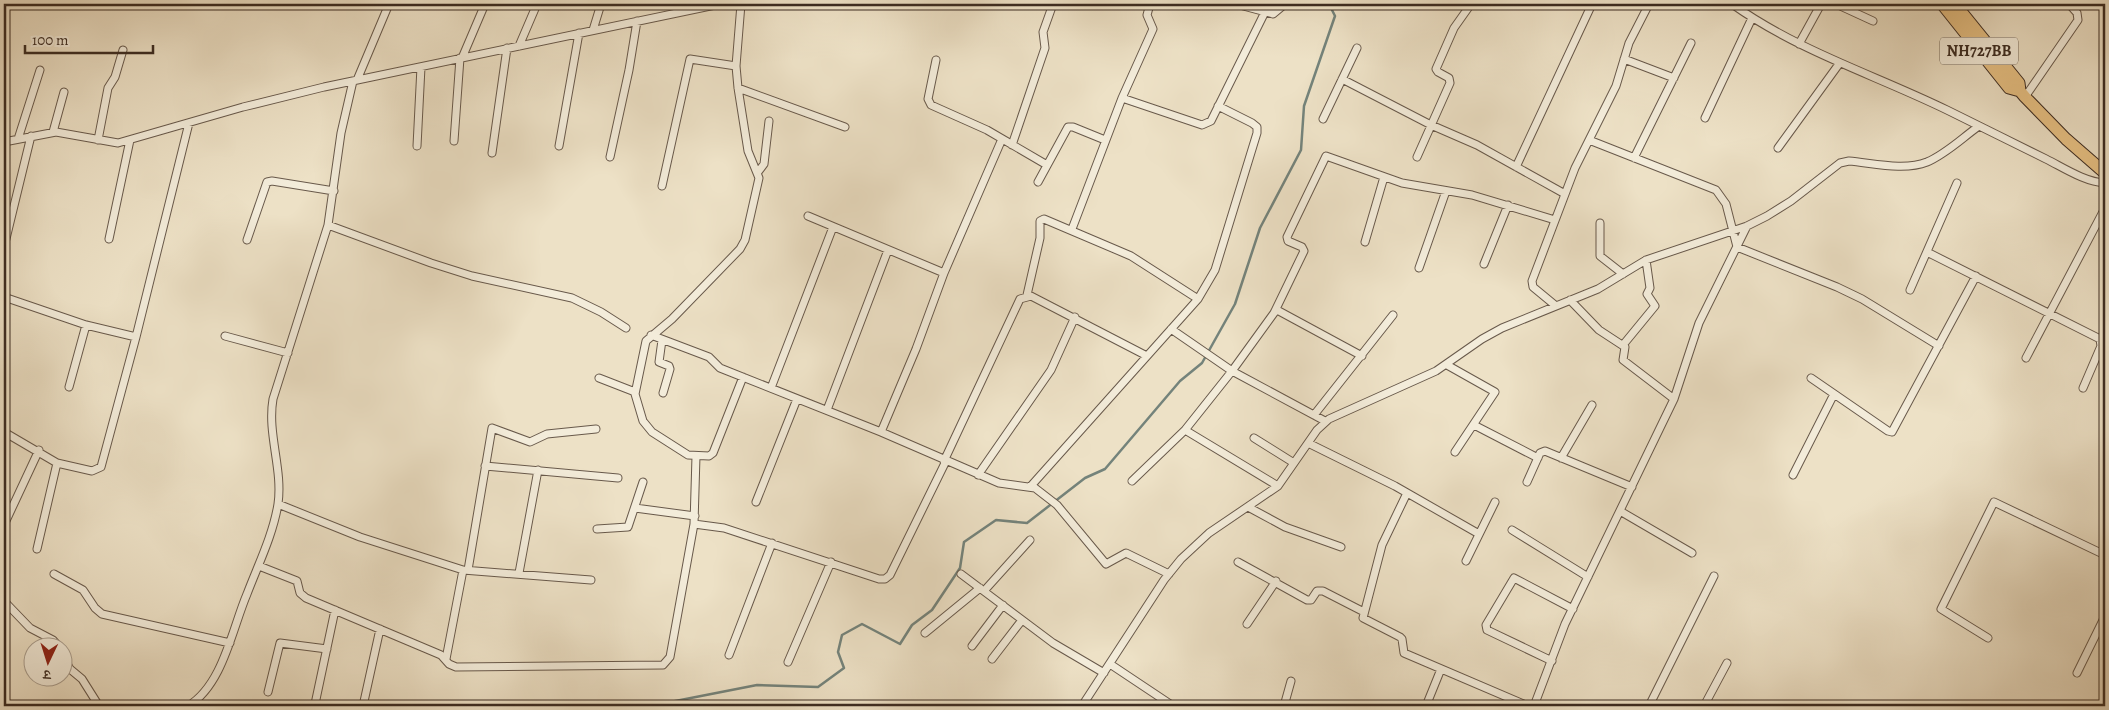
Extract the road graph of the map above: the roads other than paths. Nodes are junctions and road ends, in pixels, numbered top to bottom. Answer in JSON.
{"nodes":[{"id":1,"x":389,"y":4,"type":"edge"},
{"id":2,"x":485,"y":4,"type":"edge"},
{"id":3,"x":537,"y":4,"type":"edge"},
{"id":4,"x":601,"y":4,"type":"edge"},
{"id":5,"x":720,"y":4,"type":"edge"},
{"id":6,"x":741,"y":4,"type":"edge"},
{"id":7,"x":1052,"y":4,"type":"edge"},
{"id":8,"x":1150,"y":4,"type":"edge"},
{"id":9,"x":1236,"y":4,"type":"edge"},
{"id":10,"x":1285,"y":4,"type":"edge"},
{"id":11,"x":1471,"y":4,"type":"edge"},
{"id":12,"x":1592,"y":4,"type":"edge"},
{"id":13,"x":1649,"y":4,"type":"edge"},
{"id":14,"x":1732,"y":4,"type":"edge"},
{"id":15,"x":1821,"y":4,"type":"edge"},
{"id":16,"x":1836,"y":4,"type":"edge"},
{"id":17,"x":1942,"y":4,"type":"edge"},
{"id":18,"x":1955,"y":4,"type":"edge"},
{"id":19,"x":2069,"y":4,"type":"edge"},
{"id":20,"x":685,"y":7,"type":"edge"},
{"id":21,"x":1264,"y":12,"type":"junction"},
{"id":22,"x":1752,"y":18,"type":"junction"},
{"id":23,"x":637,"y":21,"type":"junction"},
{"id":24,"x":1873,"y":21,"type":"dead end"},
{"id":25,"x":593,"y":30,"type":"junction"},
{"id":26,"x":579,"y":33,"type":"junction"},
{"id":27,"x":1691,"y":43,"type":"dead end"},
{"id":28,"x":1799,"y":44,"type":"junction"},
{"id":29,"x":519,"y":46,"type":"junction"},
{"id":30,"x":506,"y":48,"type":"junction"},
{"id":31,"x":1357,"y":48,"type":"dead end"},
{"id":32,"x":123,"y":50,"type":"dead end"},
{"id":33,"x":461,"y":58,"type":"junction"},
{"id":34,"x":1624,"y":59,"type":"junction"},
{"id":35,"x":936,"y":60,"type":"dead end"},
{"id":36,"x":1839,"y":64,"type":"junction"},
{"id":37,"x":736,"y":66,"type":"junction"},
{"id":38,"x":421,"y":67,"type":"junction"},
{"id":39,"x":40,"y":70,"type":"dead end"},
{"id":40,"x":1674,"y":78,"type":"junction"},
{"id":41,"x":1342,"y":79,"type":"junction"},
{"id":42,"x":355,"y":81,"type":"junction"},
{"id":43,"x":738,"y":88,"type":"junction"},
{"id":44,"x":64,"y":92,"type":"dead end"},
{"id":45,"x":2023,"y":94,"type":"junction"},
{"id":46,"x":1122,"y":98,"type":"junction"},
{"id":47,"x":1218,"y":106,"type":"junction"},
{"id":48,"x":1705,"y":118,"type":"dead end"},
{"id":49,"x":1323,"y":119,"type":"dead end"},
{"id":50,"x":769,"y":121,"type":"dead end"},
{"id":51,"x":189,"y":123,"type":"junction"},
{"id":52,"x":1431,"y":125,"type":"junction"},
{"id":53,"x":1978,"y":126,"type":"junction"},
{"id":54,"x":845,"y":127,"type":"dead end"},
{"id":55,"x":53,"y":132,"type":"junction"},
{"id":56,"x":31,"y":136,"type":"junction"},
{"id":57,"x":18,"y":139,"type":"junction"},
{"id":58,"x":1002,"y":139,"type":"junction"},
{"id":59,"x":98,"y":140,"type":"junction"},
{"id":60,"x":130,"y":140,"type":"junction"},
{"id":61,"x":454,"y":140,"type":"dead end"},
{"id":62,"x":1105,"y":140,"type":"junction"},
{"id":63,"x":1589,"y":140,"type":"junction"},
{"id":64,"x":4,"y":142,"type":"edge"},
{"id":65,"x":1012,"y":145,"type":"junction"},
{"id":66,"x":416,"y":146,"type":"dead end"},
{"id":67,"x":559,"y":146,"type":"dead end"},
{"id":68,"x":1778,"y":148,"type":"dead end"},
{"id":69,"x":492,"y":153,"type":"dead end"},
{"id":70,"x":610,"y":156,"type":"dead end"},
{"id":71,"x":1417,"y":157,"type":"dead end"},
{"id":72,"x":1634,"y":158,"type":"junction"},
{"id":73,"x":1047,"y":165,"type":"junction"},
{"id":74,"x":1516,"y":167,"type":"junction"},
{"id":75,"x":758,"y":172,"type":"junction"},
{"id":76,"x":2105,"y":173,"type":"edge"},
{"id":77,"x":1384,"y":177,"type":"junction"},
{"id":78,"x":1038,"y":182,"type":"dead end"},
{"id":79,"x":1957,"y":183,"type":"dead end"},
{"id":80,"x":2105,"y":183,"type":"edge"},
{"id":81,"x":662,"y":186,"type":"dead end"},
{"id":82,"x":334,"y":191,"type":"junction"},
{"id":83,"x":1446,"y":191,"type":"junction"},
{"id":84,"x":1565,"y":194,"type":"junction"},
{"id":85,"x":1508,"y":205,"type":"junction"},
{"id":86,"x":2105,"y":208,"type":"edge"},
{"id":87,"x":808,"y":216,"type":"dead end"},
{"id":88,"x":1555,"y":220,"type":"junction"},
{"id":89,"x":1600,"y":223,"type":"dead end"},
{"id":90,"x":328,"y":225,"type":"junction"},
{"id":91,"x":1747,"y":226,"type":"junction"},
{"id":92,"x":834,"y":227,"type":"junction"},
{"id":93,"x":1072,"y":229,"type":"junction"},
{"id":94,"x":1732,"y":231,"type":"junction"},
{"id":95,"x":109,"y":239,"type":"dead end"},
{"id":96,"x":247,"y":240,"type":"dead end"},
{"id":97,"x":1365,"y":242,"type":"dead end"},
{"id":98,"x":4,"y":247,"type":"edge"},
{"id":99,"x":1737,"y":247,"type":"junction"},
{"id":100,"x":888,"y":250,"type":"junction"},
{"id":101,"x":1927,"y":252,"type":"junction"},
{"id":102,"x":1646,"y":260,"type":"junction"},
{"id":103,"x":1484,"y":264,"type":"dead end"},
{"id":104,"x":1419,"y":268,"type":"dead end"},
{"id":105,"x":944,"y":273,"type":"junction"},
{"id":106,"x":1622,"y":274,"type":"junction"},
{"id":107,"x":1976,"y":276,"type":"junction"},
{"id":108,"x":1910,"y":290,"type":"dead end"},
{"id":109,"x":1027,"y":295,"type":"junction"},
{"id":110,"x":4,"y":298,"type":"edge"},
{"id":111,"x":1198,"y":299,"type":"junction"},
{"id":112,"x":1570,"y":300,"type":"junction"},
{"id":113,"x":1556,"y":306,"type":"junction"},
{"id":114,"x":1276,"y":310,"type":"junction"},
{"id":115,"x":2049,"y":314,"type":"junction"},
{"id":116,"x":1393,"y":315,"type":"dead end"},
{"id":117,"x":1075,"y":317,"type":"junction"},
{"id":118,"x":86,"y":324,"type":"junction"},
{"id":119,"x":626,"y":328,"type":"dead end"},
{"id":120,"x":1171,"y":329,"type":"junction"},
{"id":121,"x":651,"y":335,"type":"junction"},
{"id":122,"x":225,"y":336,"type":"dead end"},
{"id":123,"x":136,"y":338,"type":"junction"},
{"id":124,"x":662,"y":340,"type":"junction"},
{"id":125,"x":1623,"y":345,"type":"junction"},
{"id":126,"x":1939,"y":346,"type":"junction"},
{"id":127,"x":288,"y":353,"type":"junction"},
{"id":128,"x":1146,"y":356,"type":"junction"},
{"id":129,"x":1362,"y":356,"type":"junction"},
{"id":130,"x":2026,"y":358,"type":"dead end"},
{"id":131,"x":1447,"y":365,"type":"junction"},
{"id":132,"x":1232,"y":371,"type":"junction"},
{"id":133,"x":743,"y":377,"type":"junction"},
{"id":134,"x":599,"y":378,"type":"dead end"},
{"id":135,"x":1811,"y":378,"type":"dead end"},
{"id":136,"x":69,"y":387,"type":"dead end"},
{"id":137,"x":771,"y":388,"type":"junction"},
{"id":138,"x":2083,"y":388,"type":"dead end"},
{"id":139,"x":635,"y":392,"type":"junction"},
{"id":140,"x":664,"y":393,"type":"dead end"},
{"id":141,"x":1834,"y":394,"type":"junction"},
{"id":142,"x":798,"y":399,"type":"junction"},
{"id":143,"x":1674,"y":399,"type":"junction"},
{"id":144,"x":1592,"y":405,"type":"dead end"},
{"id":145,"x":827,"y":410,"type":"junction"},
{"id":146,"x":1314,"y":415,"type":"junction"},
{"id":147,"x":1325,"y":421,"type":"junction"},
{"id":148,"x":1474,"y":425,"type":"junction"},
{"id":149,"x":596,"y":429,"type":"dead end"},
{"id":150,"x":1185,"y":430,"type":"junction"},
{"id":151,"x":4,"y":432,"type":"edge"},
{"id":152,"x":881,"y":432,"type":"junction"},
{"id":153,"x":1254,"y":438,"type":"dead end"},
{"id":154,"x":1308,"y":443,"type":"junction"},
{"id":155,"x":39,"y":450,"type":"junction"},
{"id":156,"x":1455,"y":452,"type":"dead end"},
{"id":157,"x":696,"y":456,"type":"junction"},
{"id":158,"x":1538,"y":458,"type":"junction"},
{"id":159,"x":1562,"y":458,"type":"junction"},
{"id":160,"x":945,"y":461,"type":"junction"},
{"id":161,"x":57,"y":463,"type":"junction"},
{"id":162,"x":1294,"y":463,"type":"junction"},
{"id":163,"x":485,"y":466,"type":"junction"},
{"id":164,"x":538,"y":470,"type":"junction"},
{"id":165,"x":978,"y":475,"type":"junction"},
{"id":166,"x":1794,"y":475,"type":"dead end"},
{"id":167,"x":618,"y":478,"type":"dead end"},
{"id":168,"x":643,"y":482,"type":"dead end"},
{"id":169,"x":1132,"y":482,"type":"dead end"},
{"id":170,"x":1527,"y":482,"type":"dead end"},
{"id":171,"x":1278,"y":486,"type":"junction"},
{"id":172,"x":1030,"y":487,"type":"junction"},
{"id":173,"x":1632,"y":487,"type":"junction"},
{"id":174,"x":1407,"y":493,"type":"junction"},
{"id":175,"x":756,"y":502,"type":"dead end"},
{"id":176,"x":1495,"y":502,"type":"dead end"},
{"id":177,"x":278,"y":504,"type":"junction"},
{"id":178,"x":1248,"y":507,"type":"junction"},
{"id":179,"x":635,"y":508,"type":"junction"},
{"id":180,"x":1620,"y":511,"type":"junction"},
{"id":181,"x":694,"y":520,"type":"junction"},
{"id":182,"x":4,"y":525,"type":"edge"},
{"id":183,"x":596,"y":530,"type":"dead end"},
{"id":184,"x":1512,"y":530,"type":"dead end"},
{"id":185,"x":1479,"y":534,"type":"junction"},
{"id":186,"x":1030,"y":540,"type":"dead end"},
{"id":187,"x":772,"y":543,"type":"junction"},
{"id":188,"x":1341,"y":547,"type":"dead end"},
{"id":189,"x":37,"y":549,"type":"dead end"},
{"id":190,"x":1692,"y":553,"type":"dead end"},
{"id":191,"x":2105,"y":555,"type":"edge"},
{"id":192,"x":1466,"y":561,"type":"dead end"},
{"id":193,"x":831,"y":562,"type":"junction"},
{"id":194,"x":1238,"y":562,"type":"dead end"},
{"id":195,"x":259,"y":566,"type":"junction"},
{"id":196,"x":465,"y":570,"type":"junction"},
{"id":197,"x":519,"y":573,"type":"junction"},
{"id":198,"x":54,"y":574,"type":"dead end"},
{"id":199,"x":961,"y":574,"type":"dead end"},
{"id":200,"x":1169,"y":574,"type":"junction"},
{"id":201,"x":1714,"y":576,"type":"dead end"},
{"id":202,"x":1588,"y":578,"type":"junction"},
{"id":203,"x":591,"y":580,"type":"dead end"},
{"id":204,"x":1276,"y":581,"type":"junction"},
{"id":205,"x":982,"y":590,"type":"junction"},
{"id":206,"x":4,"y":601,"type":"edge"},
{"id":207,"x":1003,"y":606,"type":"junction"},
{"id":208,"x":1573,"y":609,"type":"junction"},
{"id":209,"x":336,"y":610,"type":"junction"},
{"id":210,"x":1364,"y":612,"type":"junction"},
{"id":211,"x":2105,"y":616,"type":"edge"},
{"id":212,"x":1022,"y":620,"type":"junction"},
{"id":213,"x":1247,"y":624,"type":"dead end"},
{"id":214,"x":380,"y":629,"type":"junction"},
{"id":215,"x":925,"y":633,"type":"dead end"},
{"id":216,"x":49,"y":638,"type":"edge"},
{"id":217,"x":1988,"y":638,"type":"dead end"},
{"id":218,"x":230,"y":643,"type":"junction"},
{"id":219,"x":972,"y":646,"type":"dead end"},
{"id":220,"x":327,"y":648,"type":"junction"},
{"id":221,"x":729,"y":655,"type":"dead end"},
{"id":222,"x":446,"y":659,"type":"junction"},
{"id":223,"x":992,"y":659,"type":"dead end"},
{"id":224,"x":1552,"y":661,"type":"junction"},
{"id":225,"x":788,"y":662,"type":"dead end"},
{"id":226,"x":1727,"y":663,"type":"dead end"},
{"id":227,"x":1110,"y":664,"type":"junction"},
{"id":228,"x":1441,"y":669,"type":"junction"},
{"id":229,"x":72,"y":671,"type":"edge"},
{"id":230,"x":1104,"y":673,"type":"junction"},
{"id":231,"x":2077,"y":673,"type":"dead end"},
{"id":232,"x":1290,"y":681,"type":"dead end"},
{"id":233,"x":268,"y":692,"type":"dead end"},
{"id":234,"x":315,"y":704,"type":"dead end"},
{"id":235,"x":99,"y":706,"type":"edge"},
{"id":236,"x":188,"y":706,"type":"edge"},
{"id":237,"x":363,"y":706,"type":"edge"},
{"id":238,"x":1082,"y":706,"type":"edge"},
{"id":239,"x":1173,"y":706,"type":"edge"},
{"id":240,"x":1284,"y":706,"type":"edge"},
{"id":241,"x":1426,"y":706,"type":"edge"},
{"id":242,"x":1528,"y":706,"type":"edge"},
{"id":243,"x":1534,"y":706,"type":"edge"},
{"id":244,"x":1649,"y":706,"type":"edge"},
{"id":245,"x":1704,"y":706,"type":"edge"}],
"edges":[{"from":1,"to":42,"type":"street"},
{"from":2,"to":33,"type":"street"},
{"from":3,"to":29,"type":"street"},
{"from":4,"to":25,"type":"street"},
{"from":5,"to":20,"type":"street"},
{"from":6,"to":37,"type":"street"},
{"from":7,"to":65,"type":"street"},
{"from":8,"to":46,"type":"street"},
{"from":9,"to":21,"type":"street"},
{"from":10,"to":21,"type":"street"},
{"from":11,"to":52,"type":"street"},
{"from":12,"to":74,"type":"street"},
{"from":13,"to":34,"type":"street"},
{"from":14,"to":22,"type":"street"},
{"from":15,"to":28,"type":"street"},
{"from":16,"to":24,"type":"street"},
{"from":17,"to":45,"type":"highway","number":"NH727BB"},
{"from":18,"to":45,"type":"highway","number":"NH727BB"},
{"from":19,"to":45,"type":"street"},
{"from":20,"to":23,"type":"street"},
{"from":21,"to":47,"type":"street"},
{"from":22,"to":28,"type":"street"},
{"from":22,"to":48,"type":"street"},
{"from":23,"to":25,"type":"street"},
{"from":23,"to":70,"type":"street"},
{"from":25,"to":26,"type":"street"},
{"from":26,"to":29,"type":"street"},
{"from":26,"to":67,"type":"street"},
{"from":27,"to":40,"type":"street"},
{"from":28,"to":36,"type":"street"},
{"from":29,"to":30,"type":"street"},
{"from":30,"to":33,"type":"street"},
{"from":30,"to":69,"type":"street"},
{"from":31,"to":41,"type":"street"},
{"from":32,"to":59,"type":"street"},
{"from":33,"to":38,"type":"street"},
{"from":33,"to":61,"type":"street"},
{"from":34,"to":40,"type":"street"},
{"from":34,"to":63,"type":"street"},
{"from":35,"to":58,"type":"street"},
{"from":36,"to":53,"type":"street"},
{"from":36,"to":68,"type":"street"},
{"from":37,"to":43,"type":"street"},
{"from":37,"to":81,"type":"street"},
{"from":38,"to":42,"type":"street"},
{"from":38,"to":66,"type":"street"},
{"from":39,"to":57,"type":"street"},
{"from":40,"to":72,"type":"street"},
{"from":41,"to":49,"type":"street"},
{"from":41,"to":52,"type":"street"},
{"from":42,"to":51,"type":"street"},
{"from":42,"to":82,"type":"street"},
{"from":43,"to":54,"type":"street"},
{"from":43,"to":75,"type":"street"},
{"from":44,"to":55,"type":"street"},
{"from":45,"to":76,"type":"highway","number":"NH727BB"},
{"from":46,"to":47,"type":"street"},
{"from":46,"to":62,"type":"street"},
{"from":47,"to":111,"type":"street"},
{"from":50,"to":75,"type":"street"},
{"from":51,"to":60,"type":"street"},
{"from":51,"to":123,"type":"street"},
{"from":52,"to":71,"type":"street"},
{"from":52,"to":74,"type":"street"},
{"from":53,"to":80,"type":"street"},
{"from":53,"to":91,"type":"street"},
{"from":55,"to":56,"type":"street"},
{"from":55,"to":59,"type":"street"},
{"from":56,"to":57,"type":"street"},
{"from":56,"to":98,"type":"street"},
{"from":57,"to":64,"type":"street"},
{"from":58,"to":65,"type":"street"},
{"from":58,"to":105,"type":"street"},
{"from":59,"to":60,"type":"street"},
{"from":60,"to":95,"type":"street"},
{"from":62,"to":73,"type":"street"},
{"from":62,"to":93,"type":"street"},
{"from":63,"to":72,"type":"street"},
{"from":63,"to":84,"type":"street"},
{"from":65,"to":73,"type":"street"},
{"from":72,"to":94,"type":"street"},
{"from":73,"to":78,"type":"street"},
{"from":74,"to":84,"type":"street"},
{"from":75,"to":121,"type":"street"},
{"from":77,"to":83,"type":"street"},
{"from":77,"to":97,"type":"street"},
{"from":77,"to":114,"type":"street"},
{"from":79,"to":101,"type":"street"},
{"from":82,"to":90,"type":"street"},
{"from":82,"to":96,"type":"street"},
{"from":83,"to":85,"type":"street"},
{"from":83,"to":104,"type":"street"},
{"from":84,"to":88,"type":"street"},
{"from":85,"to":88,"type":"street"},
{"from":85,"to":103,"type":"street"},
{"from":86,"to":115,"type":"street"},
{"from":87,"to":92,"type":"street"},
{"from":88,"to":113,"type":"street"},
{"from":89,"to":106,"type":"street"},
{"from":90,"to":119,"type":"street"},
{"from":90,"to":127,"type":"street"},
{"from":91,"to":94,"type":"street"},
{"from":91,"to":99,"type":"street"},
{"from":92,"to":100,"type":"street"},
{"from":92,"to":137,"type":"street"},
{"from":93,"to":109,"type":"street"},
{"from":93,"to":111,"type":"street"},
{"from":94,"to":99,"type":"street"},
{"from":94,"to":102,"type":"street"},
{"from":99,"to":126,"type":"street"},
{"from":99,"to":143,"type":"street"},
{"from":100,"to":105,"type":"street"},
{"from":100,"to":145,"type":"street"},
{"from":101,"to":107,"type":"street"},
{"from":101,"to":108,"type":"street"},
{"from":102,"to":106,"type":"street"},
{"from":102,"to":125,"type":"street"},
{"from":105,"to":152,"type":"street"},
{"from":106,"to":112,"type":"street"},
{"from":107,"to":115,"type":"street"},
{"from":107,"to":126,"type":"street"},
{"from":109,"to":117,"type":"street"},
{"from":109,"to":160,"type":"street"},
{"from":110,"to":118,"type":"street"},
{"from":111,"to":120,"type":"street"},
{"from":112,"to":113,"type":"street"},
{"from":112,"to":125,"type":"street"},
{"from":113,"to":131,"type":"street"},
{"from":114,"to":129,"type":"street"},
{"from":114,"to":132,"type":"street"},
{"from":115,"to":130,"type":"street"},
{"from":115,"to":138,"type":"street"},
{"from":116,"to":129,"type":"street"},
{"from":117,"to":128,"type":"street"},
{"from":117,"to":165,"type":"street"},
{"from":118,"to":123,"type":"street"},
{"from":118,"to":136,"type":"street"},
{"from":120,"to":128,"type":"street"},
{"from":120,"to":132,"type":"street"},
{"from":121,"to":124,"type":"street"},
{"from":121,"to":139,"type":"street"},
{"from":122,"to":127,"type":"street"},
{"from":123,"to":161,"type":"street"},
{"from":124,"to":133,"type":"street"},
{"from":124,"to":140,"type":"street"},
{"from":125,"to":143,"type":"street"},
{"from":126,"to":141,"type":"street"},
{"from":127,"to":177,"type":"street"},
{"from":128,"to":172,"type":"street"},
{"from":129,"to":146,"type":"street"},
{"from":131,"to":147,"type":"street"},
{"from":131,"to":148,"type":"street"},
{"from":132,"to":146,"type":"street"},
{"from":132,"to":150,"type":"street"},
{"from":133,"to":137,"type":"street"},
{"from":133,"to":157,"type":"street"},
{"from":134,"to":139,"type":"street"},
{"from":135,"to":141,"type":"street"},
{"from":137,"to":142,"type":"street"},
{"from":139,"to":157,"type":"street"},
{"from":141,"to":166,"type":"street"},
{"from":142,"to":145,"type":"street"},
{"from":142,"to":175,"type":"street"},
{"from":143,"to":173,"type":"street"},
{"from":144,"to":159,"type":"street"},
{"from":145,"to":152,"type":"street"},
{"from":146,"to":147,"type":"street"},
{"from":147,"to":154,"type":"street"},
{"from":148,"to":156,"type":"street"},
{"from":148,"to":158,"type":"street"},
{"from":149,"to":163,"type":"street"},
{"from":150,"to":169,"type":"street"},
{"from":150,"to":171,"type":"street"},
{"from":151,"to":155,"type":"street"},
{"from":152,"to":160,"type":"street"},
{"from":153,"to":162,"type":"street"},
{"from":154,"to":162,"type":"street"},
{"from":154,"to":174,"type":"street"},
{"from":155,"to":161,"type":"street"},
{"from":155,"to":182,"type":"street"},
{"from":157,"to":181,"type":"street"},
{"from":158,"to":159,"type":"street"},
{"from":158,"to":170,"type":"street"},
{"from":159,"to":173,"type":"street"},
{"from":160,"to":165,"type":"street"},
{"from":160,"to":193,"type":"street"},
{"from":161,"to":189,"type":"street"},
{"from":162,"to":171,"type":"street"},
{"from":163,"to":164,"type":"street"},
{"from":163,"to":196,"type":"street"},
{"from":164,"to":167,"type":"street"},
{"from":164,"to":197,"type":"street"},
{"from":165,"to":172,"type":"street"},
{"from":168,"to":179,"type":"street"},
{"from":171,"to":178,"type":"street"},
{"from":172,"to":200,"type":"street"},
{"from":173,"to":180,"type":"street"},
{"from":174,"to":185,"type":"street"},
{"from":174,"to":210,"type":"street"},
{"from":176,"to":185,"type":"street"},
{"from":177,"to":195,"type":"street"},
{"from":177,"to":196,"type":"street"},
{"from":178,"to":188,"type":"street"},
{"from":178,"to":200,"type":"street"},
{"from":179,"to":181,"type":"street"},
{"from":179,"to":183,"type":"street"},
{"from":180,"to":190,"type":"street"},
{"from":180,"to":202,"type":"street"},
{"from":181,"to":187,"type":"street"},
{"from":181,"to":222,"type":"street"},
{"from":184,"to":202,"type":"street"},
{"from":185,"to":192,"type":"street"},
{"from":186,"to":205,"type":"street"},
{"from":187,"to":193,"type":"street"},
{"from":187,"to":221,"type":"street"},
{"from":191,"to":217,"type":"street"},
{"from":193,"to":225,"type":"street"},
{"from":194,"to":204,"type":"street"},
{"from":195,"to":209,"type":"street"},
{"from":195,"to":218,"type":"street"},
{"from":196,"to":197,"type":"street"},
{"from":196,"to":222,"type":"street"},
{"from":197,"to":203,"type":"street"},
{"from":198,"to":218,"type":"street"},
{"from":199,"to":205,"type":"street"},
{"from":200,"to":227,"type":"street"},
{"from":201,"to":244,"type":"street"},
{"from":202,"to":208,"type":"street"},
{"from":204,"to":210,"type":"street"},
{"from":204,"to":213,"type":"street"},
{"from":205,"to":207,"type":"street"},
{"from":205,"to":215,"type":"street"},
{"from":206,"to":216,"type":"street"},
{"from":207,"to":212,"type":"street"},
{"from":207,"to":219,"type":"street"},
{"from":208,"to":224,"type":"street"},
{"from":208,"to":224,"type":"street"},
{"from":209,"to":214,"type":"street"},
{"from":209,"to":220,"type":"street"},
{"from":210,"to":228,"type":"street"},
{"from":211,"to":231,"type":"street"},
{"from":212,"to":223,"type":"street"},
{"from":212,"to":230,"type":"street"},
{"from":214,"to":222,"type":"street"},
{"from":214,"to":237,"type":"street"},
{"from":218,"to":236,"type":"street"},
{"from":220,"to":233,"type":"street"},
{"from":220,"to":234,"type":"street"},
{"from":224,"to":243,"type":"street"},
{"from":226,"to":245,"type":"street"},
{"from":227,"to":230,"type":"street"},
{"from":227,"to":239,"type":"street"},
{"from":228,"to":241,"type":"street"},
{"from":228,"to":242,"type":"street"},
{"from":229,"to":235,"type":"street"},
{"from":230,"to":238,"type":"street"},
{"from":232,"to":240,"type":"street"}]}
